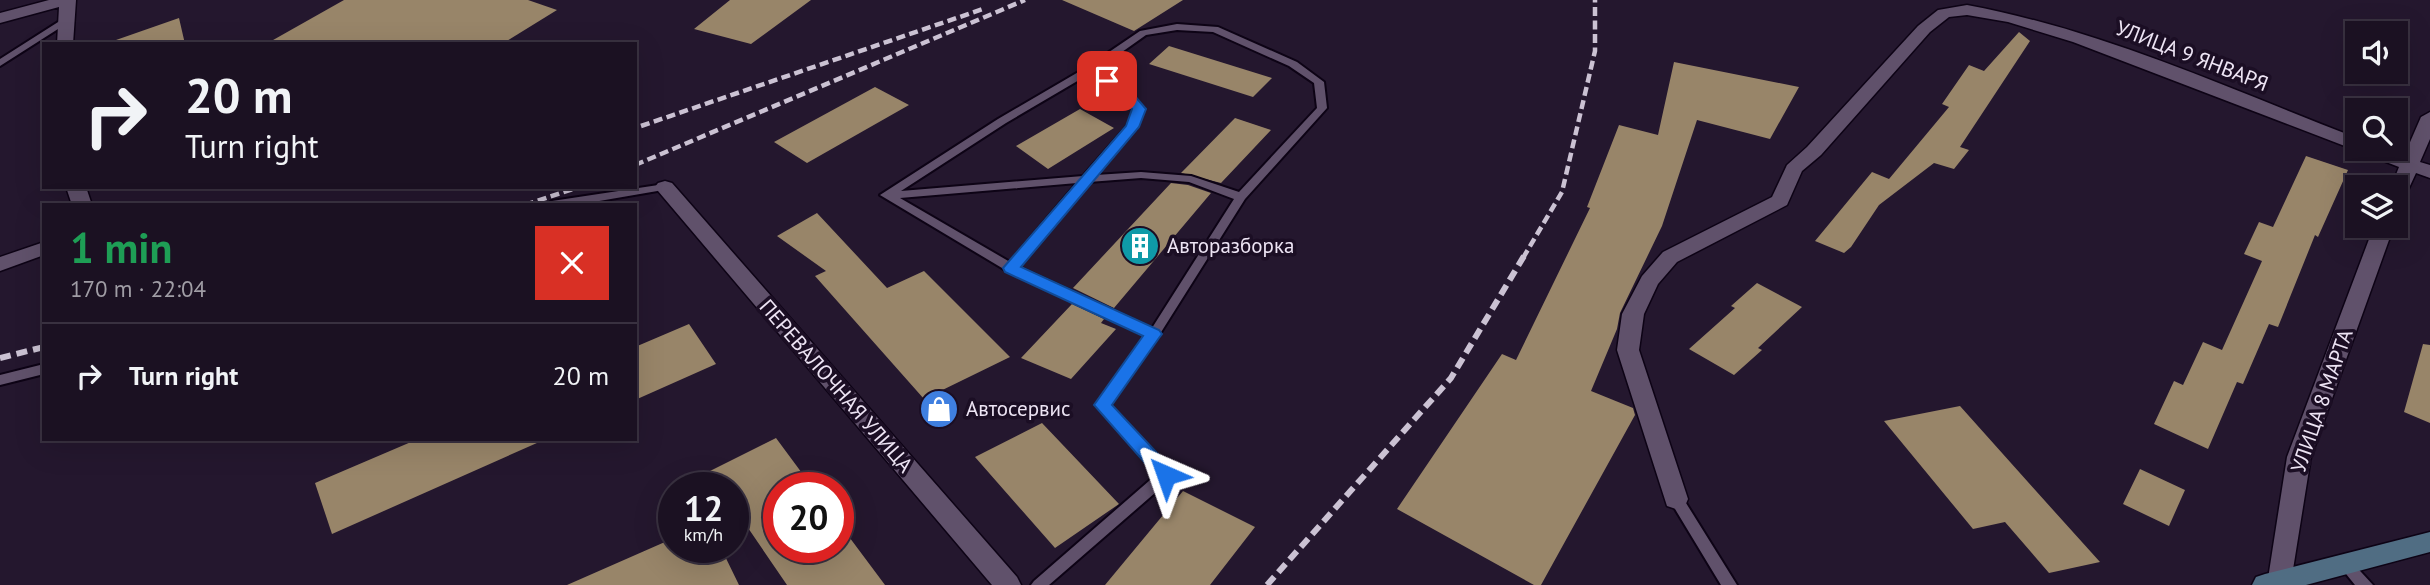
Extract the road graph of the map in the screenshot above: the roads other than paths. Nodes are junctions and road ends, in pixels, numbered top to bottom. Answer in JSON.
{"nodes":[{"id":1,"x":67,"y":0,"type":"edge"},
{"id":2,"x":0,"y":18,"type":"edge"},
{"id":3,"x":66,"y":20,"type":"junction"},
{"id":4,"x":65,"y":42,"type":"edge"},
{"id":5,"x":0,"y":63,"type":"edge"},
{"id":6,"x":1091,"y":69,"type":"junction"},
{"id":7,"x":2430,"y":117,"type":"edge"},
{"id":8,"x":2345,"y":139,"type":"edge"},
{"id":9,"x":2402,"y":161,"type":"edge"},
{"id":10,"x":2410,"y":164,"type":"junction"},
{"id":11,"x":2430,"y":172,"type":"edge"},
{"id":12,"x":2405,"y":175,"type":"edge"},
{"id":13,"x":1086,"y":179,"type":"junction"},
{"id":14,"x":665,"y":187,"type":"joint"},
{"id":15,"x":887,"y":195,"type":"junction"},
{"id":16,"x":1241,"y":197,"type":"junction"},
{"id":17,"x":565,"y":203,"type":"edge"},
{"id":18,"x":2380,"y":238,"type":"edge"},
{"id":19,"x":42,"y":249,"type":"edge"},
{"id":20,"x":0,"y":264,"type":"edge"},
{"id":21,"x":1011,"y":268,"type":"junction"},
{"id":22,"x":1154,"y":334,"type":"junction"},
{"id":23,"x":42,"y":370,"type":"edge"},
{"id":24,"x":0,"y":380,"type":"edge"},
{"id":25,"x":1676,"y":499,"type":"joint"},
{"id":26,"x":2430,"y":542,"type":"edge"},
{"id":27,"x":2345,"y":564,"type":"junction"},
{"id":28,"x":2272,"y":584,"type":"edge"},
{"id":29,"x":1008,"y":585,"type":"edge"},
{"id":30,"x":1038,"y":585,"type":"edge"},
{"id":31,"x":1729,"y":585,"type":"edge"},
{"id":32,"x":2365,"y":585,"type":"edge"}],
"edges":[{"from":1,"to":2,"type":"street"},
{"from":1,"to":3,"type":"street"},
{"from":3,"to":4,"type":"street"},
{"from":3,"to":5,"type":"lane"},
{"from":6,"to":13,"type":"lane"},
{"from":6,"to":15,"type":"lane"},
{"from":6,"to":16,"type":"lane"},
{"from":7,"to":10,"type":"street"},
{"from":8,"to":25,"type":"street","name":"УЛИЦА 9 ЯНВАРЯ"},
{"from":9,"to":10,"type":"street"},
{"from":10,"to":11,"type":"street"},
{"from":10,"to":12,"type":"street"},
{"from":13,"to":15,"type":"lane"},
{"from":13,"to":16,"type":"lane"},
{"from":13,"to":21,"type":"lane"},
{"from":14,"to":17,"type":"lane"},
{"from":14,"to":29,"type":"street","name":"ПЕРЕВАЛОЧНАЯ УЛИЦА"},
{"from":15,"to":21,"type":"lane"},
{"from":16,"to":22,"type":"lane"},
{"from":18,"to":28,"type":"street","name":"УЛИЦА 8 МАРТА"},
{"from":19,"to":20,"type":"street"},
{"from":21,"to":22,"type":"lane"},
{"from":22,"to":30,"type":"lane"},
{"from":23,"to":24,"type":"lane"},
{"from":25,"to":31,"type":"lane"},
{"from":26,"to":27,"type":"street"},
{"from":27,"to":28,"type":"street"},
{"from":27,"to":32,"type":"lane"}]}
